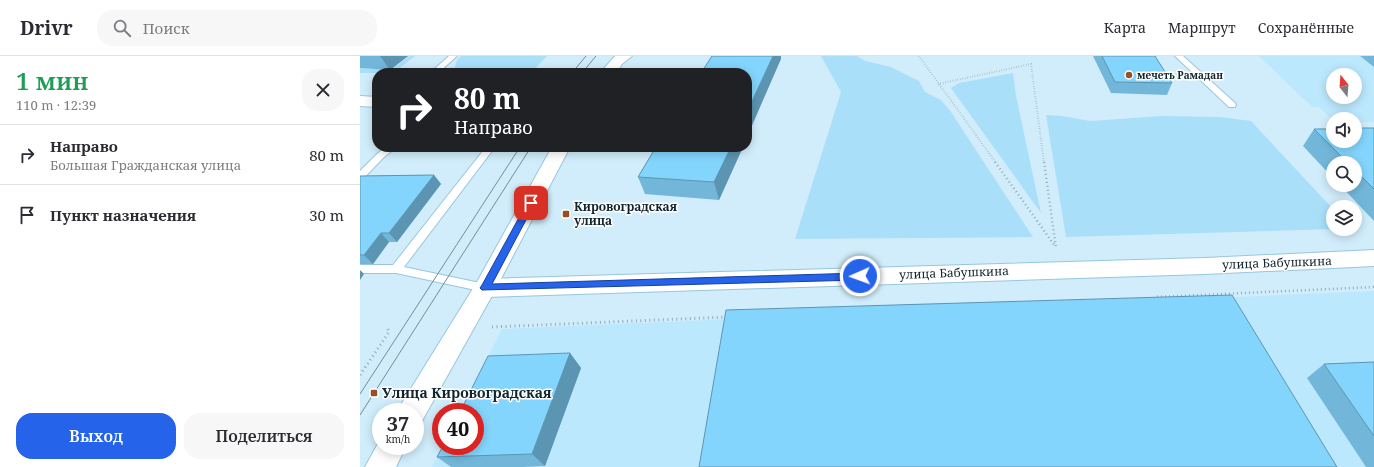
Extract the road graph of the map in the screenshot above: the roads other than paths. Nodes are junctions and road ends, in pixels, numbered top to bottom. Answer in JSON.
{"nodes":[{"id":1,"x":453,"y":56,"type":"edge"},
{"id":2,"x":624,"y":56,"type":"edge"},
{"id":3,"x":1179,"y":56,"type":"edge"},
{"id":4,"x":440,"y":68,"type":"edge"},
{"id":5,"x":612,"y":68,"type":"edge"},
{"id":6,"x":360,"y":101,"type":"edge"},
{"id":7,"x":372,"y":102,"type":"edge"},
{"id":8,"x":1232,"y":105,"type":"dead end"},
{"id":9,"x":385,"y":152,"type":"edge"},
{"id":10,"x":487,"y":152,"type":"edge"},
{"id":11,"x":558,"y":152,"type":"edge"},
{"id":12,"x":360,"y":177,"type":"edge"},
{"id":13,"x":1374,"y":258,"type":"edge"},
{"id":14,"x":360,"y":268,"type":"edge"},
{"id":15,"x":396,"y":269,"type":"junction"},
{"id":16,"x":485,"y":288,"type":"junction"},
{"id":17,"x":417,"y":403,"type":"edge"},
{"id":18,"x":387,"y":455,"type":"edge"},
{"id":19,"x":380,"y":467,"type":"edge"}],
"edges":[{"from":1,"to":4,"type":"lane"},
{"from":2,"to":5,"type":"street"},
{"from":3,"to":8,"type":"lane"},
{"from":6,"to":7,"type":"street"},
{"from":9,"to":12,"type":"lane"},
{"from":10,"to":15,"type":"lane"},
{"from":11,"to":16,"type":"street"},
{"from":13,"to":16,"type":"street","name":"улица Бабушкина"},
{"from":14,"to":15,"type":"lane"},
{"from":15,"to":16,"type":"lane"},
{"from":16,"to":17,"type":"street"},
{"from":18,"to":19,"type":"street"}]}
